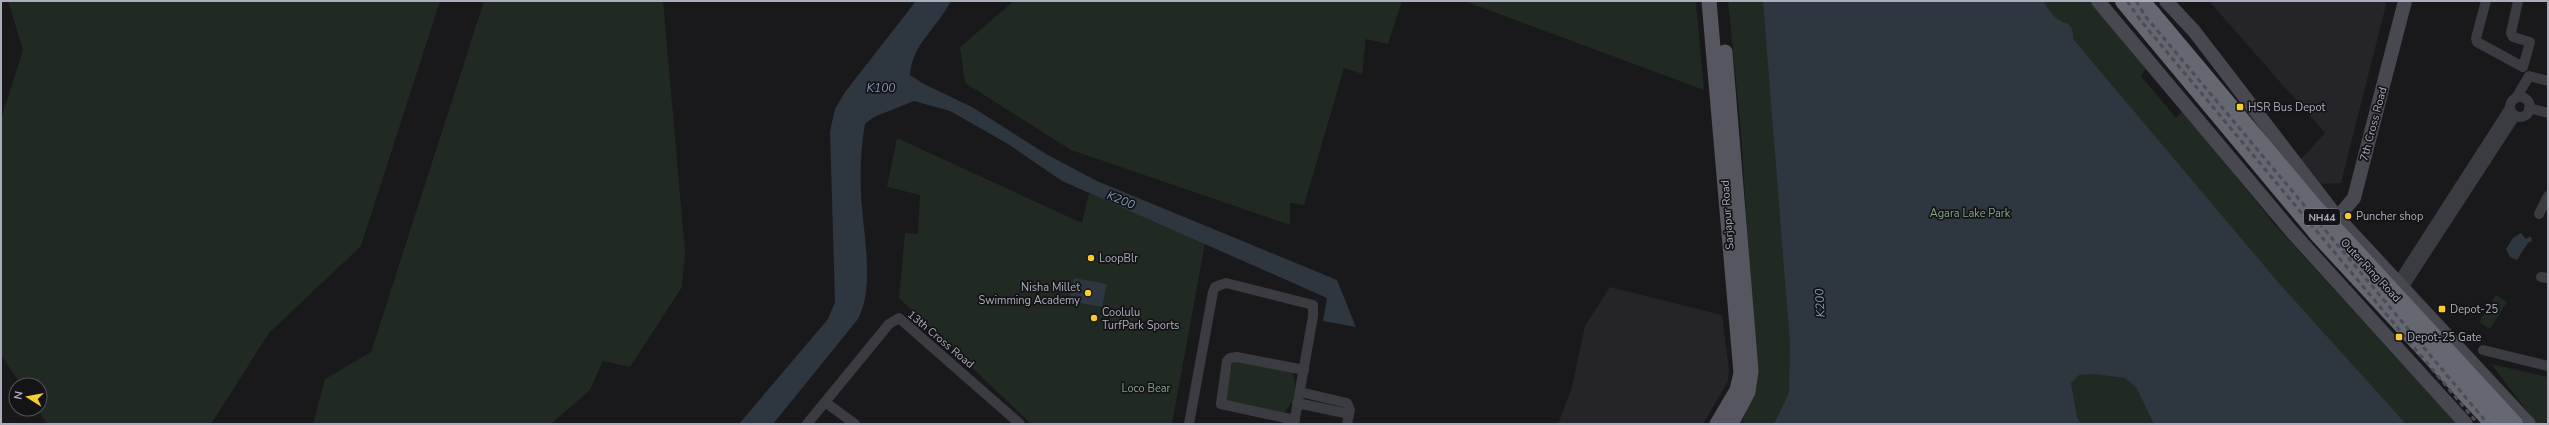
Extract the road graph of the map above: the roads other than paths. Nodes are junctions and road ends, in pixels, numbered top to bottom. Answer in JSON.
{"nodes":[{"id":1,"x":1709,"y":1,"type":"edge"},
{"id":2,"x":1720,"y":1,"type":"edge"},
{"id":3,"x":2098,"y":1,"type":"edge"},
{"id":4,"x":2124,"y":1,"type":"edge"},
{"id":5,"x":2141,"y":1,"type":"edge"},
{"id":6,"x":2166,"y":1,"type":"edge"},
{"id":7,"x":2405,"y":1,"type":"edge"},
{"id":8,"x":2486,"y":1,"type":"edge"},
{"id":9,"x":2518,"y":1,"type":"edge"},
{"id":10,"x":2548,"y":81,"type":"edge"},
{"id":11,"x":1724,"y":97,"type":"junction"},
{"id":12,"x":2516,"y":98,"type":"junction"},
{"id":13,"x":2529,"y":108,"type":"junction"},
{"id":14,"x":2513,"y":112,"type":"junction"},
{"id":15,"x":2548,"y":113,"type":"edge"},
{"id":16,"x":2548,"y":196,"type":"edge"},
{"id":17,"x":2539,"y":214,"type":"dead end"},
{"id":18,"x":2329,"y":226,"type":"junction"},
{"id":19,"x":2400,"y":285,"type":"junction"},
{"id":20,"x":2483,"y":350,"type":"dead end"},
{"id":21,"x":2548,"y":366,"type":"edge"},
{"id":22,"x":1304,"y":370,"type":"junction"},
{"id":23,"x":1300,"y":392,"type":"junction"},
{"id":24,"x":825,"y":402,"type":"junction"},
{"id":25,"x":1297,"y":403,"type":"junction"},
{"id":26,"x":1349,"y":414,"type":"junction"},
{"id":27,"x":1294,"y":422,"type":"edge"},
{"id":28,"x":807,"y":424,"type":"edge"},
{"id":29,"x":855,"y":424,"type":"edge"},
{"id":30,"x":1020,"y":424,"type":"edge"},
{"id":31,"x":1189,"y":424,"type":"edge"},
{"id":32,"x":1347,"y":424,"type":"edge"},
{"id":33,"x":1717,"y":424,"type":"edge"},
{"id":34,"x":1731,"y":424,"type":"edge"},
{"id":35,"x":2466,"y":424,"type":"edge"},
{"id":36,"x":2494,"y":424,"type":"edge"},
{"id":37,"x":2514,"y":424,"type":"edge"},
{"id":38,"x":2529,"y":424,"type":"edge"}],
"edges":[{"from":1,"to":11,"type":"main road","name":"Sarjapur Road"},
{"from":2,"to":11,"type":"main road","name":"Sarjapur Road"},
{"from":3,"to":35,"type":"street"},
{"from":4,"to":18,"type":"highway","name":"Outer Ring Road","number":"NH44"},
{"from":5,"to":18,"type":"highway","name":"Outer Ring Road","number":"NH44"},
{"from":6,"to":18,"type":"street"},
{"from":7,"to":18,"type":"street","name":"7th Cross Road"},
{"from":8,"to":9,"type":"street"},
{"from":10,"to":12,"type":"street"},
{"from":11,"to":33,"type":"main road","name":"Sarjapur Road"},
{"from":11,"to":34,"type":"main road","name":"Sarjapur Road"},
{"from":12,"to":13,"type":"street"},
{"from":12,"to":14,"type":"street"},
{"from":13,"to":14,"type":"street"},
{"from":13,"to":15,"type":"street"},
{"from":14,"to":19,"type":"street"},
{"from":16,"to":17,"type":"street"},
{"from":18,"to":19,"type":"street"},
{"from":18,"to":36,"type":"highway","name":"Outer Ring Road","number":"NH44"},
{"from":18,"to":37,"type":"highway","name":"Outer Ring Road","number":"NH44"},
{"from":19,"to":38,"type":"street"},
{"from":20,"to":21,"type":"street"},
{"from":22,"to":23,"type":"street"},
{"from":22,"to":27,"type":"street"},
{"from":22,"to":31,"type":"street"},
{"from":23,"to":25,"type":"street"},
{"from":23,"to":26,"type":"street"},
{"from":24,"to":28,"type":"street","name":"13th Cross Road"},
{"from":24,"to":29,"type":"street"},
{"from":24,"to":30,"type":"street","name":"13th Cross Road"},
{"from":25,"to":26,"type":"street"},
{"from":25,"to":27,"type":"street"},
{"from":26,"to":32,"type":"street"}]}
